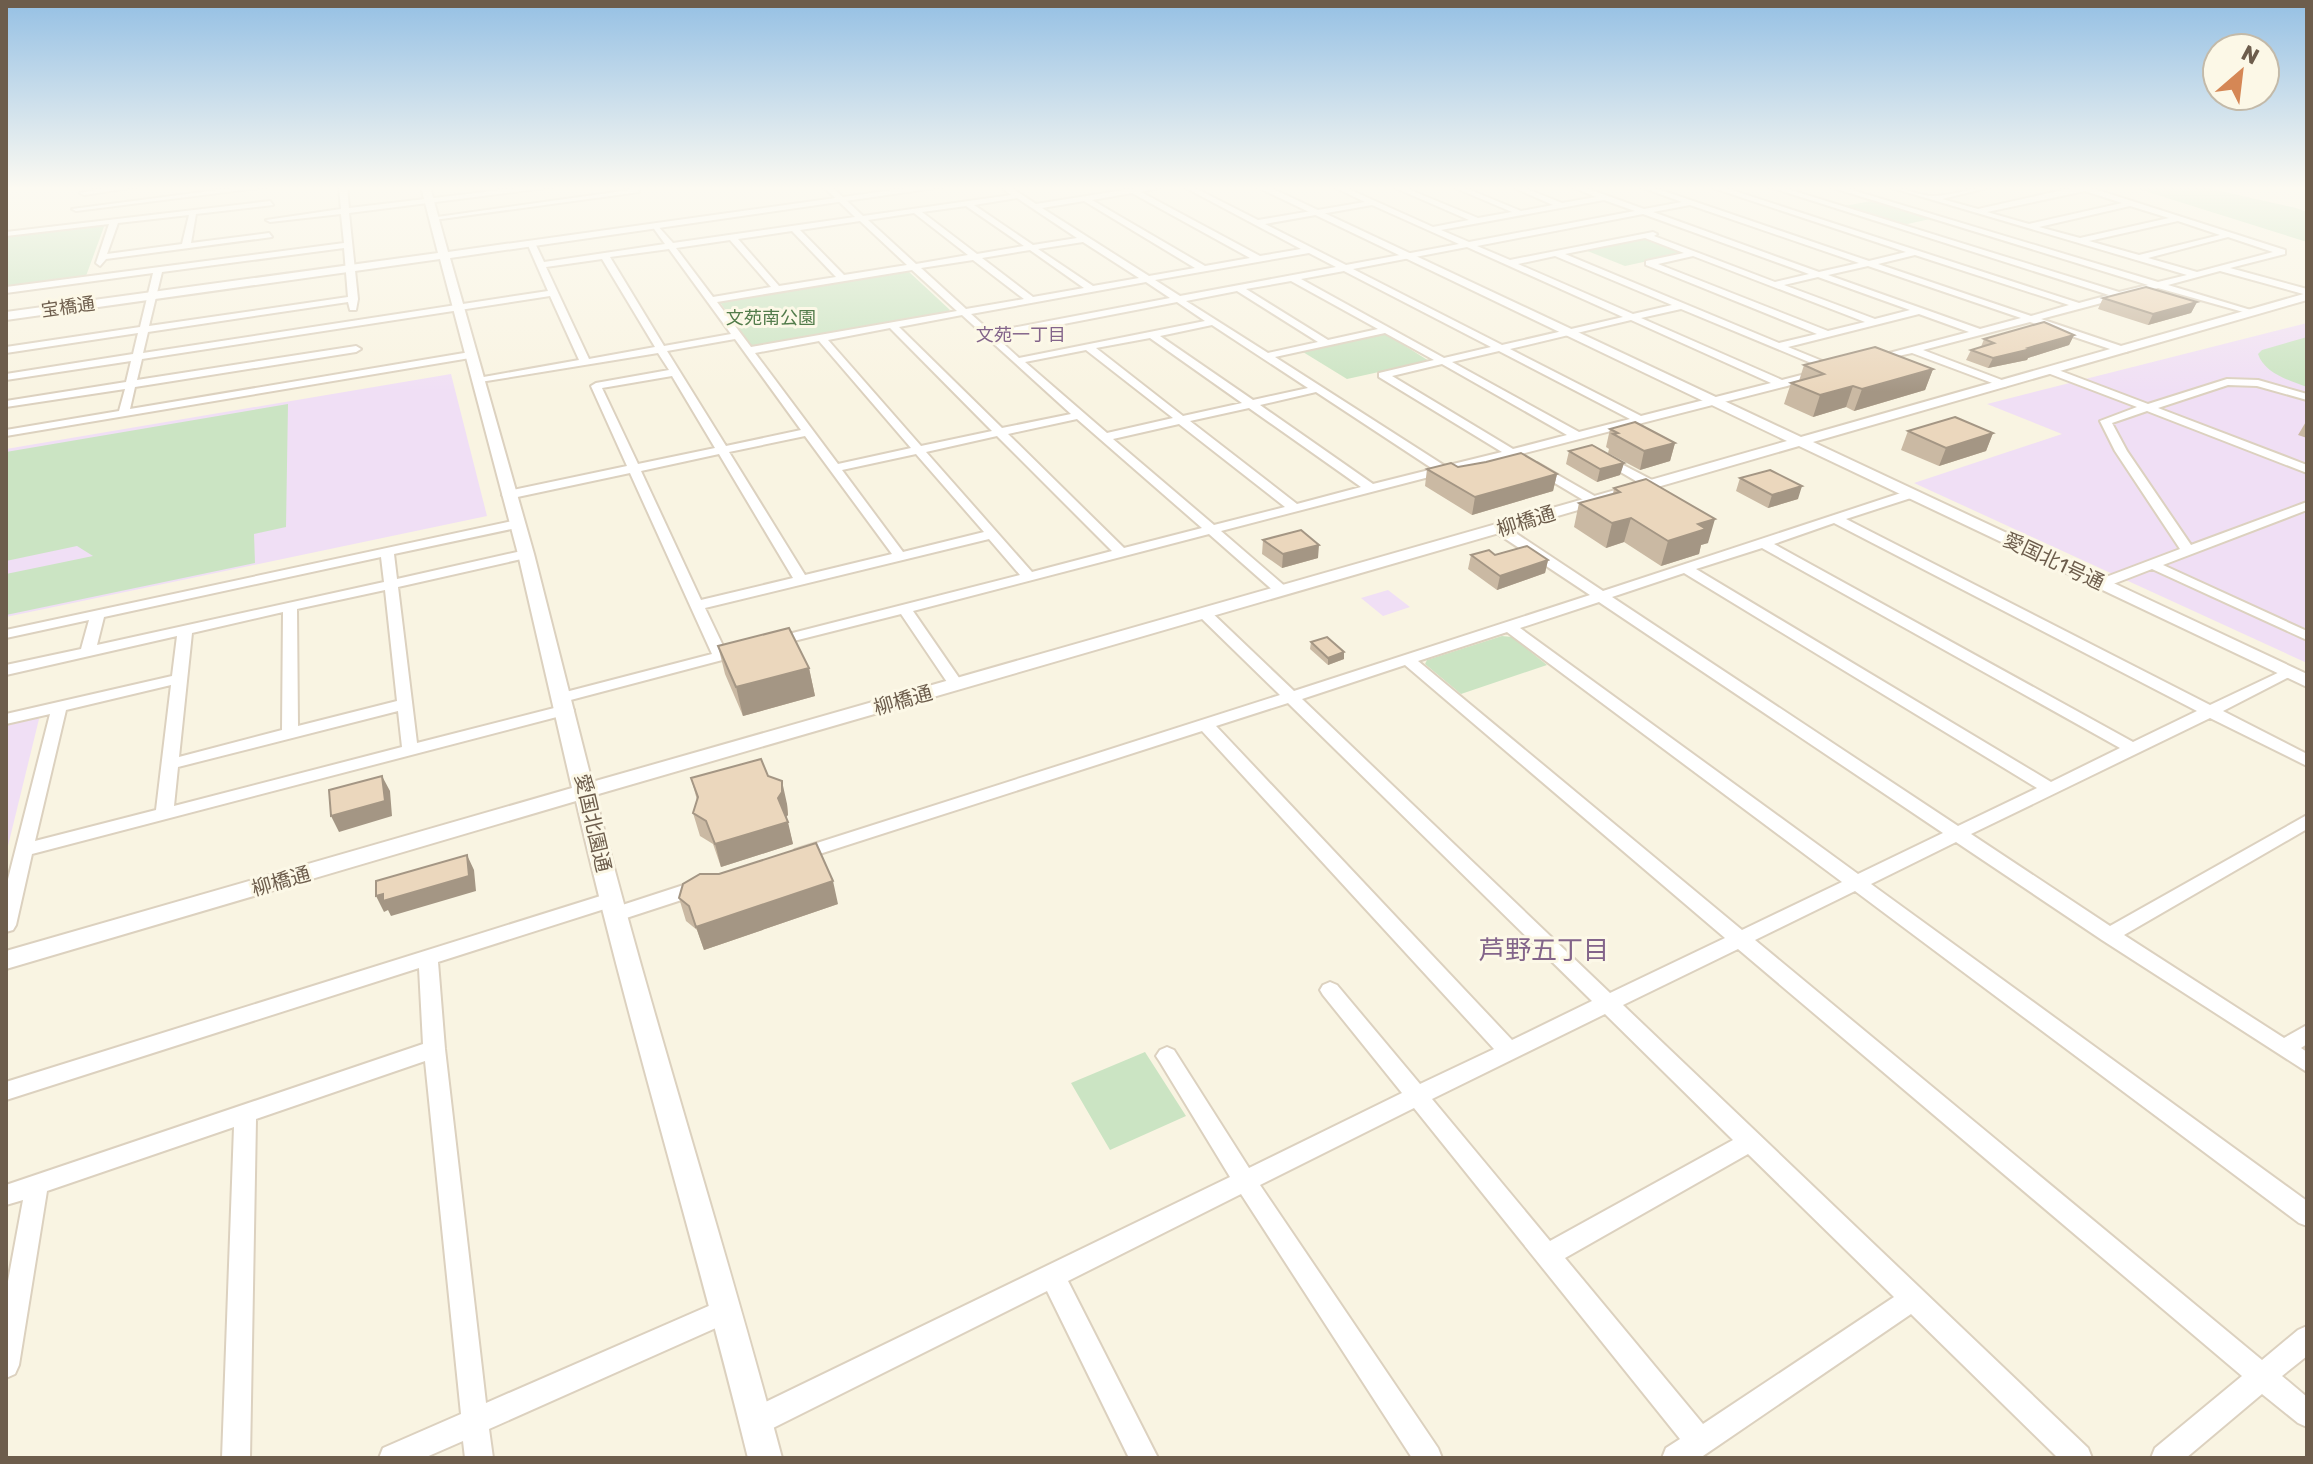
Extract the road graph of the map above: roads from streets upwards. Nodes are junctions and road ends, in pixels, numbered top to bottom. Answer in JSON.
{"nodes":[{"id":1,"x":116,"y":255,"type":"edge"},
{"id":2,"x":273,"y":255,"type":"edge"},
{"id":3,"x":348,"y":255,"type":"edge"},
{"id":4,"x":441,"y":255,"type":"edge"},
{"id":5,"x":443,"y":255,"type":"edge"},
{"id":6,"x":536,"y":255,"type":"edge"},
{"id":7,"x":610,"y":255,"type":"edge"},
{"id":8,"x":677,"y":255,"type":"edge"},
{"id":9,"x":748,"y":255,"type":"edge"},
{"id":10,"x":820,"y":255,"type":"edge"},
{"id":11,"x":902,"y":255,"type":"edge"},
{"id":12,"x":984,"y":255,"type":"edge"},
{"id":13,"x":1041,"y":255,"type":"edge"},
{"id":14,"x":1110,"y":255,"type":"edge"},
{"id":15,"x":1180,"y":255,"type":"edge"},
{"id":16,"x":1251,"y":255,"type":"edge"},
{"id":17,"x":1279,"y":255,"type":"edge"},
{"id":18,"x":1321,"y":255,"type":"edge"},
{"id":19,"x":1411,"y":255,"type":"edge"},
{"id":20,"x":1491,"y":255,"type":"edge"},
{"id":21,"x":1544,"y":255,"type":"edge"},
{"id":22,"x":1561,"y":255,"type":"edge"},
{"id":23,"x":1687,"y":255,"type":"edge"},
{"id":24,"x":1696,"y":255,"type":"edge"},
{"id":25,"x":1765,"y":255,"type":"edge"},
{"id":26,"x":1845,"y":255,"type":"edge"},
{"id":27,"x":1904,"y":255,"type":"edge"},
{"id":28,"x":1922,"y":255,"type":"edge"},
{"id":29,"x":1990,"y":255,"type":"edge"},
{"id":30,"x":2060,"y":255,"type":"edge"},
{"id":31,"x":2129,"y":255,"type":"edge"},
{"id":32,"x":2148,"y":255,"type":"edge"},
{"id":33,"x":2270,"y":255,"type":"edge"},
{"id":34,"x":268,"y":256,"type":"joint"},
{"id":35,"x":605,"y":256,"type":"junction"},
{"id":36,"x":1407,"y":256,"type":"junction"},
{"id":37,"x":103,"y":257,"type":"joint"},
{"id":38,"x":974,"y":257,"type":"junction"},
{"id":39,"x":2138,"y":258,"type":"junction"},
{"id":40,"x":1258,"y":259,"type":"junction"},
{"id":41,"x":1508,"y":263,"type":"junction"},
{"id":42,"x":1868,"y":263,"type":"junction"},
{"id":43,"x":540,"y":265,"type":"junction"},
{"id":44,"x":914,"y":266,"type":"junction"},
{"id":45,"x":349,"y":268,"type":"junction"},
{"id":46,"x":1346,"y":268,"type":"junction"},
{"id":47,"x":2222,"y":268,"type":"junction"},
{"id":48,"x":1203,"y":269,"type":"junction"},
{"id":49,"x":158,"y":270,"type":"junction"},
{"id":50,"x":1820,"y":275,"type":"junction"},
{"id":51,"x":2198,"y":275,"type":"junction"},
{"id":52,"x":842,"y":278,"type":"junction"},
{"id":53,"x":1293,"y":278,"type":"junction"},
{"id":54,"x":93,"y":279,"type":"junction"},
{"id":55,"x":1148,"y":279,"type":"junction"},
{"id":56,"x":1775,"y":285,"type":"junction"},
{"id":57,"x":2159,"y":285,"type":"junction"},
{"id":58,"x":1238,"y":288,"type":"junction"},
{"id":59,"x":777,"y":289,"type":"junction"},
{"id":60,"x":1091,"y":289,"type":"junction"},
{"id":61,"x":6,"y":290,"type":"edge"},
{"id":62,"x":551,"y":293,"type":"junction"},
{"id":63,"x":2307,"y":294,"type":"edge"},
{"id":64,"x":153,"y":295,"type":"junction"},
{"id":65,"x":2120,"y":296,"type":"junction"},
{"id":66,"x":353,"y":299,"type":"junction"},
{"id":67,"x":709,"y":300,"type":"junction"},
{"id":68,"x":1031,"y":300,"type":"junction"},
{"id":69,"x":1178,"y":300,"type":"junction"},
{"id":70,"x":2077,"y":305,"type":"junction"},
{"id":71,"x":1681,"y":306,"type":"junction"},
{"id":72,"x":459,"y":307,"type":"junction"},
{"id":73,"x":1919,"y":311,"type":"junction"},
{"id":74,"x":963,"y":312,"type":"junction"},
{"id":75,"x":2251,"y":313,"type":"junction"},
{"id":76,"x":6,"y":316,"type":"edge"},
{"id":77,"x":1631,"y":317,"type":"junction"},
{"id":78,"x":2030,"y":318,"type":"junction"},
{"id":79,"x":1213,"y":322,"type":"junction"},
{"id":80,"x":1874,"y":322,"type":"junction"},
{"id":81,"x":354,"y":324,"type":"junction"},
{"id":82,"x":892,"y":325,"type":"junction"},
{"id":83,"x":145,"y":330,"type":"junction"},
{"id":84,"x":1387,"y":330,"type":"junction"},
{"id":85,"x":1567,"y":332,"type":"junction"},
{"id":86,"x":1979,"y":332,"type":"junction"},
{"id":87,"x":1151,"y":334,"type":"junction"},
{"id":88,"x":1827,"y":334,"type":"junction"},
{"id":89,"x":989,"y":335,"type":"junction"},
{"id":90,"x":736,"y":336,"type":"junction"},
{"id":91,"x":821,"y":338,"type":"junction"},
{"id":92,"x":1327,"y":343,"type":"junction"},
{"id":93,"x":1779,"y":346,"type":"junction"},
{"id":94,"x":1088,"y":347,"type":"junction"},
{"id":95,"x":662,"y":348,"type":"junction"},
{"id":96,"x":1500,"y":348,"type":"junction"},
{"id":97,"x":356,"y":349,"type":"junction"},
{"id":98,"x":6,"y":350,"type":"edge"},
{"id":99,"x":1913,"y":350,"type":"junction"},
{"id":100,"x":2123,"y":350,"type":"junction"},
{"id":101,"x":748,"y":351,"type":"junction"},
{"id":102,"x":470,"y":355,"type":"junction"},
{"id":103,"x":139,"y":356,"type":"junction"},
{"id":104,"x":1266,"y":356,"type":"junction"},
{"id":105,"x":1017,"y":361,"type":"junction"},
{"id":106,"x":1442,"y":361,"type":"junction"},
{"id":107,"x":585,"y":362,"type":"junction"},
{"id":108,"x":1862,"y":363,"type":"edge"},
{"id":109,"x":1849,"y":366,"type":"edge"},
{"id":110,"x":1835,"y":370,"type":"junction"},
{"id":111,"x":2049,"y":370,"type":"junction"},
{"id":112,"x":35,"y":372,"type":"junction"},
{"id":113,"x":675,"y":372,"type":"junction"},
{"id":114,"x":357,"y":374,"type":"junction"},
{"id":115,"x":6,"y":377,"type":"edge"},
{"id":116,"x":478,"y":381,"type":"junction"},
{"id":117,"x":1783,"y":384,"type":"junction"},
{"id":118,"x":2003,"y":384,"type":"junction"},
{"id":119,"x":130,"y":385,"type":"junction"},
{"id":120,"x":1317,"y":389,"type":"junction"},
{"id":121,"x":2307,"y":397,"type":"edge"},
{"id":122,"x":23,"y":401,"type":"junction"},
{"id":123,"x":1716,"y":401,"type":"junction"},
{"id":124,"x":6,"y":404,"type":"edge"},
{"id":125,"x":1252,"y":404,"type":"junction"},
{"id":126,"x":2143,"y":407,"type":"junction"},
{"id":127,"x":124,"y":413,"type":"junction"},
{"id":128,"x":1080,"y":415,"type":"junction"},
{"id":129,"x":1182,"y":420,"type":"junction"},
{"id":130,"x":1641,"y":420,"type":"junction"},
{"id":131,"x":808,"y":432,"type":"junction"},
{"id":132,"x":999,"y":432,"type":"junction"},
{"id":133,"x":6,"y":433,"type":"edge"},
{"id":134,"x":1106,"y":437,"type":"junction"},
{"id":135,"x":1576,"y":440,"type":"junction"},
{"id":136,"x":1801,"y":442,"type":"junction"},
{"id":137,"x":918,"y":450,"type":"junction"},
{"id":138,"x":723,"y":451,"type":"junction"},
{"id":139,"x":1511,"y":453,"type":"junction"},
{"id":140,"x":1595,"y":453,"type":"edge"},
{"id":141,"x":834,"y":468,"type":"junction"},
{"id":142,"x":634,"y":469,"type":"junction"},
{"id":143,"x":2307,"y":469,"type":"edge"},
{"id":144,"x":1443,"y":470,"type":"junction"},
{"id":145,"x":1652,"y":485,"type":"junction"},
{"id":146,"x":1370,"y":488,"type":"junction"},
{"id":147,"x":1910,"y":494,"type":"junction"},
{"id":148,"x":508,"y":495,"type":"junction"},
{"id":149,"x":1594,"y":501,"type":"junction"},
{"id":150,"x":2307,"y":506,"type":"edge"},
{"id":151,"x":1293,"y":507,"type":"junction"},
{"id":152,"x":1837,"y":520,"type":"junction"},
{"id":153,"x":517,"y":524,"type":"junction"},
{"id":154,"x":1211,"y":529,"type":"junction"},
{"id":155,"x":1500,"y":529,"type":"junction"},
{"id":156,"x":992,"y":534,"type":"junction"},
{"id":157,"x":1763,"y":543,"type":"junction"},
{"id":158,"x":2188,"y":551,"type":"junction"},
{"id":159,"x":387,"y":552,"type":"junction"},
{"id":160,"x":1120,"y":552,"type":"junction"},
{"id":161,"x":526,"y":554,"type":"junction"},
{"id":162,"x":900,"y":556,"type":"junction"},
{"id":163,"x":2153,"y":565,"type":"junction"},
{"id":164,"x":1686,"y":569,"type":"junction"},
{"id":165,"x":1029,"y":576,"type":"junction"},
{"id":166,"x":801,"y":580,"type":"junction"},
{"id":167,"x":2103,"y":583,"type":"junction"},
{"id":168,"x":391,"y":584,"type":"junction"},
{"id":169,"x":1282,"y":591,"type":"junction"},
{"id":170,"x":1601,"y":596,"type":"junction"},
{"id":171,"x":696,"y":606,"type":"junction"},
{"id":172,"x":290,"y":607,"type":"junction"},
{"id":173,"x":905,"y":609,"type":"junction"},
{"id":174,"x":1204,"y":613,"type":"junction"},
{"id":175,"x":97,"y":615,"type":"junction"},
{"id":176,"x":1509,"y":627,"type":"junction"},
{"id":177,"x":185,"y":630,"type":"junction"},
{"id":178,"x":6,"y":634,"type":"edge"},
{"id":179,"x":2307,"y":636,"type":"edge"},
{"id":180,"x":766,"y":644,"type":"edge"},
{"id":181,"x":750,"y":648,"type":"edge"},
{"id":182,"x":88,"y":651,"type":"junction"},
{"id":183,"x":720,"y":656,"type":"junction"},
{"id":184,"x":1406,"y":659,"type":"junction"},
{"id":185,"x":6,"y":670,"type":"edge"},
{"id":186,"x":2298,"y":677,"type":"edge"},
{"id":187,"x":178,"y":679,"type":"junction"},
{"id":188,"x":956,"y":685,"type":"junction"},
{"id":189,"x":1290,"y":697,"type":"junction"},
{"id":190,"x":564,"y":703,"type":"junction"},
{"id":191,"x":405,"y":704,"type":"junction"},
{"id":192,"x":59,"y":707,"type":"junction"},
{"id":193,"x":2207,"y":710,"type":"junction"},
{"id":194,"x":6,"y":719,"type":"edge"},
{"id":195,"x":1205,"y":724,"type":"junction"},
{"id":196,"x":290,"y":733,"type":"junction"},
{"id":197,"x":2131,"y":748,"type":"junction"},
{"id":198,"x":410,"y":749,"type":"junction"},
{"id":199,"x":2307,"y":761,"type":"edge"},
{"id":200,"x":170,"y":764,"type":"junction"},
{"id":201,"x":2049,"y":788,"type":"junction"},
{"id":202,"x":586,"y":792,"type":"junction"},
{"id":203,"x":164,"y":814,"type":"junction"},
{"id":204,"x":2307,"y":821,"type":"edge"},
{"id":205,"x":1960,"y":833,"type":"junction"},
{"id":206,"x":24,"y":850,"type":"junction"},
{"id":207,"x":779,"y":861,"type":"edge"},
{"id":208,"x":720,"y":880,"type":"edge"},
{"id":209,"x":1855,"y":882,"type":"junction"},
{"id":210,"x":612,"y":907,"type":"junction"},
{"id":211,"x":6,"y":925,"type":"edge"},
{"id":212,"x":2109,"y":935,"type":"junction"},
{"id":213,"x":1741,"y":939,"type":"junction"},
{"id":214,"x":428,"y":957,"type":"junction"},
{"id":215,"x":6,"y":960,"type":"edge"},
{"id":216,"x":1330,"y":990,"type":"dead end"},
{"id":217,"x":1608,"y":1003,"type":"junction"},
{"id":218,"x":2307,"y":1033,"type":"edge"},
{"id":219,"x":2285,"y":1048,"type":"junction"},
{"id":220,"x":434,"y":1049,"type":"junction"},
{"id":221,"x":1509,"y":1051,"type":"junction"},
{"id":222,"x":1167,"y":1056,"type":"dead end"},
{"id":223,"x":2307,"y":1063,"type":"edge"},
{"id":224,"x":6,"y":1091,"type":"edge"},
{"id":225,"x":1416,"y":1097,"type":"junction"},
{"id":226,"x":245,"y":1113,"type":"junction"},
{"id":227,"x":1751,"y":1141,"type":"junction"},
{"id":228,"x":1245,"y":1181,"type":"junction"},
{"id":229,"x":37,"y":1184,"type":"junction"},
{"id":230,"x":6,"y":1195,"type":"edge"},
{"id":231,"x":2307,"y":1215,"type":"edge"},
{"id":232,"x":1548,"y":1255,"type":"junction"},
{"id":233,"x":1052,"y":1275,"type":"junction"},
{"id":234,"x":1912,"y":1299,"type":"junction"},
{"id":235,"x":727,"y":1310,"type":"junction"},
{"id":236,"x":2307,"y":1339,"type":"edge"},
{"id":237,"x":6,"y":1365,"type":"edge"},
{"id":238,"x":2262,"y":1376,"type":"junction"},
{"id":239,"x":2307,"y":1414,"type":"edge"},
{"id":240,"x":476,"y":1422,"type":"junction"},
{"id":241,"x":755,"y":1422,"type":"junction"},
{"id":242,"x":1700,"y":1442,"type":"junction"},
{"id":243,"x":236,"y":1458,"type":"edge"},
{"id":244,"x":393,"y":1458,"type":"edge"},
{"id":245,"x":479,"y":1458,"type":"edge"},
{"id":246,"x":765,"y":1458,"type":"edge"},
{"id":247,"x":1144,"y":1458,"type":"edge"},
{"id":248,"x":1428,"y":1458,"type":"edge"},
{"id":249,"x":1676,"y":1458,"type":"edge"},
{"id":250,"x":2078,"y":1458,"type":"edge"},
{"id":251,"x":2165,"y":1458,"type":"edge"}],
"edges":[{"from":1,"to":37,"type":"street"},
{"from":2,"to":34,"type":"street"},
{"from":3,"to":45,"type":"street"},
{"from":4,"to":45,"type":"street","name":"宝橋通"},
{"from":5,"to":72,"type":"street","name":"愛国北園通"},
{"from":6,"to":43,"type":"street"},
{"from":7,"to":35,"type":"street"},
{"from":8,"to":67,"type":"street"},
{"from":9,"to":59,"type":"street"},
{"from":10,"to":52,"type":"street"},
{"from":11,"to":44,"type":"street"},
{"from":12,"to":38,"type":"street"},
{"from":13,"to":60,"type":"street"},
{"from":14,"to":55,"type":"street"},
{"from":15,"to":48,"type":"street"},
{"from":16,"to":40,"type":"street"},
{"from":17,"to":40,"type":"street"},
{"from":18,"to":46,"type":"street"},
{"from":19,"to":36,"type":"street"},
{"from":20,"to":41,"type":"street"},
{"from":21,"to":41,"type":"street"},
{"from":22,"to":71,"type":"street"},
{"from":23,"to":88,"type":"street"},
{"from":24,"to":56,"type":"street"},
{"from":25,"to":50,"type":"street"},
{"from":26,"to":42,"type":"street"},
{"from":27,"to":42,"type":"street"},
{"from":28,"to":70,"type":"street"},
{"from":29,"to":65,"type":"street"},
{"from":30,"to":57,"type":"street"},
{"from":31,"to":39,"type":"street"},
{"from":32,"to":39,"type":"street"},
{"from":33,"to":47,"type":"street"},
{"from":34,"to":49,"type":"street"},
{"from":35,"to":43,"type":"street"},
{"from":35,"to":95,"type":"street"},
{"from":36,"to":46,"type":"street"},
{"from":36,"to":85,"type":"street","name":"愛国北1号通"},
{"from":37,"to":54,"type":"street"},
{"from":38,"to":44,"type":"street"},
{"from":38,"to":68,"type":"street"},
{"from":39,"to":51,"type":"street"},
{"from":40,"to":48,"type":"street"},
{"from":41,"to":77,"type":"street"},
{"from":42,"to":50,"type":"street"},
{"from":42,"to":78,"type":"street"},
{"from":43,"to":62,"type":"street"},
{"from":44,"to":52,"type":"street"},
{"from":44,"to":74,"type":"street"},
{"from":45,"to":64,"type":"street","name":"宝橋通"},
{"from":45,"to":66,"type":"street"},
{"from":46,"to":53,"type":"street"},
{"from":46,"to":96,"type":"street"},
{"from":47,"to":51,"type":"street"},
{"from":47,"to":63,"type":"street"},
{"from":48,"to":55,"type":"street"},
{"from":49,"to":54,"type":"street"},
{"from":49,"to":64,"type":"street"},
{"from":50,"to":56,"type":"street"},
{"from":50,"to":73,"type":"street"},
{"from":51,"to":57,"type":"street"},
{"from":52,"to":59,"type":"street"},
{"from":53,"to":58,"type":"street"},
{"from":53,"to":84,"type":"street"},
{"from":54,"to":61,"type":"street"},
{"from":55,"to":60,"type":"street"},
{"from":55,"to":69,"type":"street"},
{"from":56,"to":80,"type":"street"},
{"from":57,"to":65,"type":"street"},
{"from":57,"to":75,"type":"street"},
{"from":58,"to":69,"type":"street"},
{"from":58,"to":92,"type":"street"},
{"from":59,"to":67,"type":"street"},
{"from":60,"to":68,"type":"street"},
{"from":62,"to":72,"type":"street"},
{"from":62,"to":107,"type":"street"},
{"from":63,"to":75,"type":"street","name":"柳橋通"},
{"from":64,"to":76,"type":"street","name":"宝橋通"},
{"from":64,"to":83,"type":"street"},
{"from":65,"to":70,"type":"street"},
{"from":66,"to":81,"type":"street"},
{"from":66,"to":83,"type":"street"},
{"from":67,"to":90,"type":"street"},
{"from":68,"to":74,"type":"street"},
{"from":69,"to":79,"type":"street"},
{"from":69,"to":89,"type":"street"},
{"from":70,"to":78,"type":"street"},
{"from":71,"to":77,"type":"street"},
{"from":71,"to":93,"type":"street"},
{"from":72,"to":81,"type":"street"},
{"from":72,"to":102,"type":"street","name":"愛国北園通"},
{"from":73,"to":80,"type":"street"},
{"from":73,"to":86,"type":"street"},
{"from":74,"to":82,"type":"street"},
{"from":74,"to":89,"type":"street"},
{"from":75,"to":100,"type":"street","name":"柳橋通"},
{"from":77,"to":85,"type":"street"},
{"from":77,"to":117,"type":"street"},
{"from":78,"to":86,"type":"street"},
{"from":78,"to":100,"type":"street"},
{"from":79,"to":87,"type":"street"},
{"from":79,"to":104,"type":"street"},
{"from":80,"to":88,"type":"street"},
{"from":81,"to":97,"type":"street"},
{"from":81,"to":103,"type":"street"},
{"from":82,"to":91,"type":"street"},
{"from":82,"to":132,"type":"street"},
{"from":83,"to":98,"type":"street"},
{"from":83,"to":103,"type":"street"},
{"from":84,"to":92,"type":"street"},
{"from":84,"to":106,"type":"street"},
{"from":85,"to":96,"type":"street"},
{"from":85,"to":123,"type":"street","name":"愛国北1号通"},
{"from":86,"to":99,"type":"street"},
{"from":87,"to":94,"type":"street"},
{"from":87,"to":125,"type":"street"},
{"from":88,"to":93,"type":"street"},
{"from":89,"to":105,"type":"street"},
{"from":90,"to":95,"type":"street"},
{"from":90,"to":101,"type":"street"},
{"from":91,"to":101,"type":"street"},
{"from":91,"to":137,"type":"street"},
{"from":92,"to":104,"type":"street"},
{"from":93,"to":110,"type":"street"},
{"from":94,"to":105,"type":"street"},
{"from":94,"to":129,"type":"street"},
{"from":95,"to":107,"type":"street"},
{"from":95,"to":113,"type":"street"},
{"from":96,"to":106,"type":"street"},
{"from":96,"to":130,"type":"street"},
{"from":97,"to":114,"type":"street"},
{"from":97,"to":119,"type":"street"},
{"from":99,"to":108,"type":"street"},
{"from":99,"to":118,"type":"street"},
{"from":100,"to":111,"type":"street","name":"柳橋通"},
{"from":101,"to":131,"type":"street"},
{"from":102,"to":114,"type":"street"},
{"from":102,"to":116,"type":"street","name":"愛国北園通"},
{"from":103,"to":112,"type":"street"},
{"from":103,"to":119,"type":"street"},
{"from":104,"to":120,"type":"street"},
{"from":105,"to":128,"type":"street"},
{"from":106,"to":135,"type":"street"},
{"from":106,"to":139,"type":"street"},
{"from":107,"to":116,"type":"street"},
{"from":109,"to":110,"type":"street"},
{"from":110,"to":117,"type":"street"},
{"from":111,"to":118,"type":"street","name":"柳橋通"},
{"from":111,"to":126,"type":"street"},
{"from":112,"to":115,"type":"street"},
{"from":112,"to":122,"type":"street"},
{"from":113,"to":138,"type":"street"},
{"from":113,"to":142,"type":"street"},
{"from":114,"to":127,"type":"street"},
{"from":116,"to":148,"type":"street","name":"愛国北園通"},
{"from":117,"to":123,"type":"street"},
{"from":118,"to":136,"type":"street","name":"柳橋通"},
{"from":119,"to":122,"type":"street"},
{"from":119,"to":127,"type":"street"},
{"from":120,"to":125,"type":"street"},
{"from":120,"to":144,"type":"street"},
{"from":121,"to":126,"type":"street"},
{"from":122,"to":124,"type":"street"},
{"from":123,"to":130,"type":"street"},
{"from":123,"to":136,"type":"street","name":"愛国北1号通"},
{"from":125,"to":129,"type":"street"},
{"from":125,"to":146,"type":"street"},
{"from":126,"to":143,"type":"street"},
{"from":126,"to":158,"type":"street"},
{"from":127,"to":133,"type":"street"},
{"from":128,"to":132,"type":"street"},
{"from":128,"to":134,"type":"street"},
{"from":129,"to":134,"type":"street"},
{"from":129,"to":151,"type":"street"},
{"from":130,"to":135,"type":"street"},
{"from":131,"to":138,"type":"street"},
{"from":131,"to":141,"type":"street"},
{"from":132,"to":137,"type":"street"},
{"from":132,"to":160,"type":"street"},
{"from":134,"to":154,"type":"street"},
{"from":135,"to":139,"type":"street"},
{"from":136,"to":145,"type":"street","name":"柳橋通"},
{"from":136,"to":147,"type":"street","name":"愛国北1号通"},
{"from":137,"to":141,"type":"street"},
{"from":137,"to":156,"type":"street"},
{"from":138,"to":142,"type":"street"},
{"from":138,"to":166,"type":"street"},
{"from":139,"to":144,"type":"street"},
{"from":139,"to":149,"type":"street"},
{"from":140,"to":145,"type":"street"},
{"from":141,"to":162,"type":"street"},
{"from":142,"to":148,"type":"street"},
{"from":142,"to":171,"type":"street"},
{"from":144,"to":146,"type":"street"},
{"from":145,"to":149,"type":"street","name":"柳橋通"},
{"from":146,"to":151,"type":"street"},
{"from":147,"to":152,"type":"street"},
{"from":147,"to":167,"type":"street","name":"愛国北1号通"},
{"from":148,"to":153,"type":"street","name":"愛国北園通"},
{"from":149,"to":155,"type":"street","name":"柳橋通"},
{"from":150,"to":158,"type":"street"},
{"from":151,"to":154,"type":"street"},
{"from":152,"to":157,"type":"street"},
{"from":152,"to":193,"type":"street"},
{"from":153,"to":159,"type":"street"},
{"from":153,"to":161,"type":"street","name":"愛国北園通"},
{"from":154,"to":160,"type":"street"},
{"from":154,"to":169,"type":"street"},
{"from":155,"to":169,"type":"street","name":"柳橋通"},
{"from":155,"to":170,"type":"street"},
{"from":156,"to":162,"type":"street"},
{"from":156,"to":165,"type":"street"},
{"from":157,"to":164,"type":"street"},
{"from":157,"to":197,"type":"street"},
{"from":158,"to":163,"type":"street"},
{"from":159,"to":168,"type":"street"},
{"from":159,"to":175,"type":"street"},
{"from":160,"to":165,"type":"street"},
{"from":161,"to":168,"type":"street"},
{"from":161,"to":190,"type":"street","name":"愛国北園通"},
{"from":162,"to":166,"type":"street"},
{"from":163,"to":167,"type":"street"},
{"from":163,"to":179,"type":"street"},
{"from":164,"to":170,"type":"street"},
{"from":164,"to":201,"type":"street"},
{"from":165,"to":173,"type":"street"},
{"from":166,"to":171,"type":"street"},
{"from":167,"to":186,"type":"street","name":"愛国北1号通"},
{"from":168,"to":172,"type":"street"},
{"from":168,"to":191,"type":"street"},
{"from":169,"to":174,"type":"street","name":"柳橋通"},
{"from":170,"to":176,"type":"street"},
{"from":170,"to":205,"type":"street"},
{"from":171,"to":183,"type":"street"},
{"from":172,"to":177,"type":"street"},
{"from":172,"to":196,"type":"street"},
{"from":173,"to":180,"type":"street"},
{"from":173,"to":188,"type":"street"},
{"from":174,"to":188,"type":"street","name":"柳橋通"},
{"from":174,"to":189,"type":"street"},
{"from":175,"to":178,"type":"street"},
{"from":175,"to":182,"type":"street"},
{"from":176,"to":184,"type":"street"},
{"from":176,"to":209,"type":"street"},
{"from":177,"to":182,"type":"street"},
{"from":177,"to":187,"type":"street"},
{"from":181,"to":183,"type":"street"},
{"from":182,"to":185,"type":"street"},
{"from":183,"to":190,"type":"street"},
{"from":184,"to":189,"type":"street"},
{"from":184,"to":213,"type":"street"},
{"from":186,"to":193,"type":"street"},
{"from":187,"to":192,"type":"street"},
{"from":187,"to":200,"type":"street"},
{"from":188,"to":202,"type":"street","name":"柳橋通"},
{"from":189,"to":195,"type":"street"},
{"from":189,"to":217,"type":"street"},
{"from":190,"to":198,"type":"street"},
{"from":190,"to":202,"type":"street","name":"愛国北園通"},
{"from":191,"to":196,"type":"street"},
{"from":191,"to":198,"type":"street"},
{"from":192,"to":194,"type":"street"},
{"from":192,"to":206,"type":"street"},
{"from":193,"to":197,"type":"street"},
{"from":193,"to":199,"type":"street"},
{"from":195,"to":207,"type":"street"},
{"from":195,"to":221,"type":"street"},
{"from":196,"to":200,"type":"street"},
{"from":197,"to":201,"type":"street"},
{"from":198,"to":203,"type":"street"},
{"from":200,"to":203,"type":"street"},
{"from":201,"to":205,"type":"street"},
{"from":202,"to":210,"type":"street","name":"愛国北園通"},
{"from":202,"to":215,"type":"street","name":"柳橋通"},
{"from":203,"to":206,"type":"street"},
{"from":204,"to":212,"type":"street"},
{"from":205,"to":209,"type":"street"},
{"from":205,"to":212,"type":"street"},
{"from":206,"to":211,"type":"street"},
{"from":208,"to":210,"type":"street"},
{"from":209,"to":213,"type":"street"},
{"from":209,"to":231,"type":"street"},
{"from":210,"to":214,"type":"street"},
{"from":210,"to":235,"type":"street","name":"愛国北園通"},
{"from":212,"to":219,"type":"street"},
{"from":213,"to":217,"type":"street"},
{"from":213,"to":238,"type":"street"},
{"from":214,"to":220,"type":"street"},
{"from":214,"to":224,"type":"street"},
{"from":216,"to":225,"type":"street"},
{"from":217,"to":221,"type":"street"},
{"from":217,"to":227,"type":"street"},
{"from":218,"to":219,"type":"street"},
{"from":219,"to":223,"type":"street"},
{"from":220,"to":226,"type":"street"},
{"from":220,"to":240,"type":"street"},
{"from":221,"to":225,"type":"street"},
{"from":222,"to":228,"type":"street"},
{"from":225,"to":228,"type":"street"},
{"from":225,"to":232,"type":"street"},
{"from":226,"to":229,"type":"street"},
{"from":226,"to":243,"type":"street"},
{"from":227,"to":232,"type":"street"},
{"from":227,"to":234,"type":"street"},
{"from":228,"to":233,"type":"street"},
{"from":228,"to":248,"type":"street"},
{"from":229,"to":230,"type":"street"},
{"from":229,"to":237,"type":"street"},
{"from":232,"to":242,"type":"street"},
{"from":233,"to":241,"type":"street"},
{"from":233,"to":247,"type":"street"},
{"from":234,"to":242,"type":"street"},
{"from":234,"to":250,"type":"street"},
{"from":235,"to":240,"type":"street"},
{"from":235,"to":241,"type":"street","name":"愛国北園通"},
{"from":236,"to":238,"type":"street"},
{"from":238,"to":239,"type":"street"},
{"from":238,"to":251,"type":"street"},
{"from":240,"to":244,"type":"street"},
{"from":240,"to":245,"type":"street"},
{"from":241,"to":246,"type":"street","name":"愛国北園通"},
{"from":242,"to":249,"type":"street"}]}
